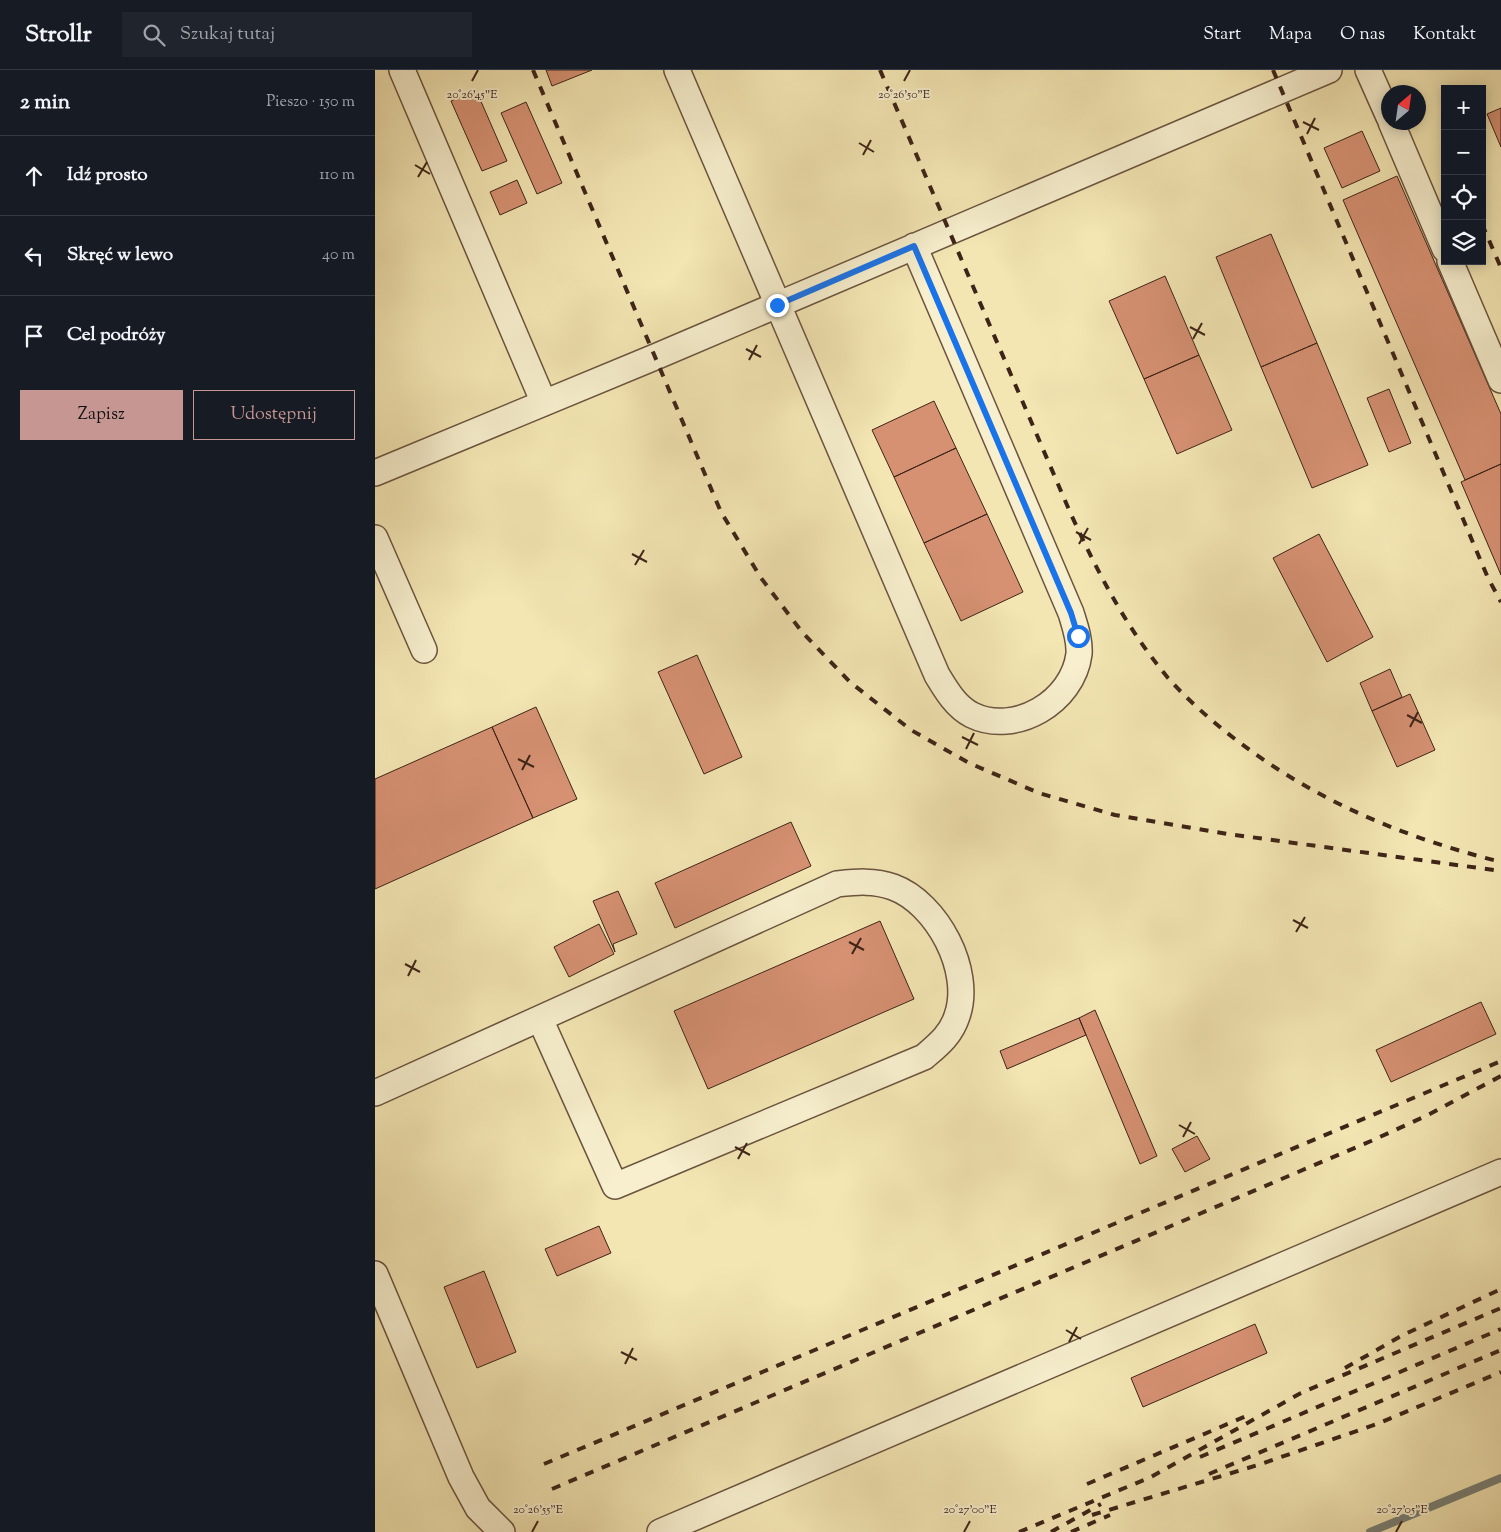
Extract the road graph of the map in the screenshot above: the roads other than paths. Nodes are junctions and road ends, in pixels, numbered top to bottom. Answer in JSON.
{"nodes":[{"id":1,"x":403,"y":70,"type":"edge"},
{"id":2,"x":677,"y":70,"type":"edge"},
{"id":3,"x":1329,"y":70,"type":"edge"},
{"id":4,"x":1368,"y":70,"type":"edge"},
{"id":5,"x":1381,"y":99,"type":"edge"},
{"id":6,"x":1394,"y":130,"type":"edge"},
{"id":7,"x":1441,"y":240,"type":"edge"},
{"id":8,"x":914,"y":246,"type":"junction"},
{"id":9,"x":1452,"y":265,"type":"edge"},
{"id":10,"x":777,"y":305,"type":"junction"},
{"id":11,"x":1501,"y":380,"type":"edge"},
{"id":12,"x":545,"y":402,"type":"junction"},
{"id":13,"x":375,"y":473,"type":"edge"},
{"id":14,"x":375,"y":538,"type":"edge"},
{"id":15,"x":424,"y":650,"type":"dead end"},
{"id":16,"x":540,"y":1019,"type":"junction"},
{"id":17,"x":375,"y":1093,"type":"edge"},
{"id":18,"x":1501,"y":1172,"type":"edge"},
{"id":19,"x":375,"y":1274,"type":"edge"},
{"id":20,"x":502,"y":1532,"type":"edge"},
{"id":21,"x":660,"y":1532,"type":"edge"}],
"edges":[{"from":1,"to":12,"type":"lane"},
{"from":2,"to":10,"type":"lane"},
{"from":3,"to":8,"type":"lane"},
{"from":4,"to":5,"type":"lane"},
{"from":6,"to":7,"type":"lane"},
{"from":8,"to":10,"type":"lane"},
{"from":8,"to":10,"type":"lane"},
{"from":9,"to":11,"type":"lane"},
{"from":10,"to":12,"type":"lane"},
{"from":12,"to":13,"type":"lane"},
{"from":14,"to":15,"type":"lane"},
{"from":16,"to":16,"type":"lane"},
{"from":16,"to":17,"type":"lane"},
{"from":18,"to":21,"type":"lane"},
{"from":19,"to":20,"type":"lane"}]}
